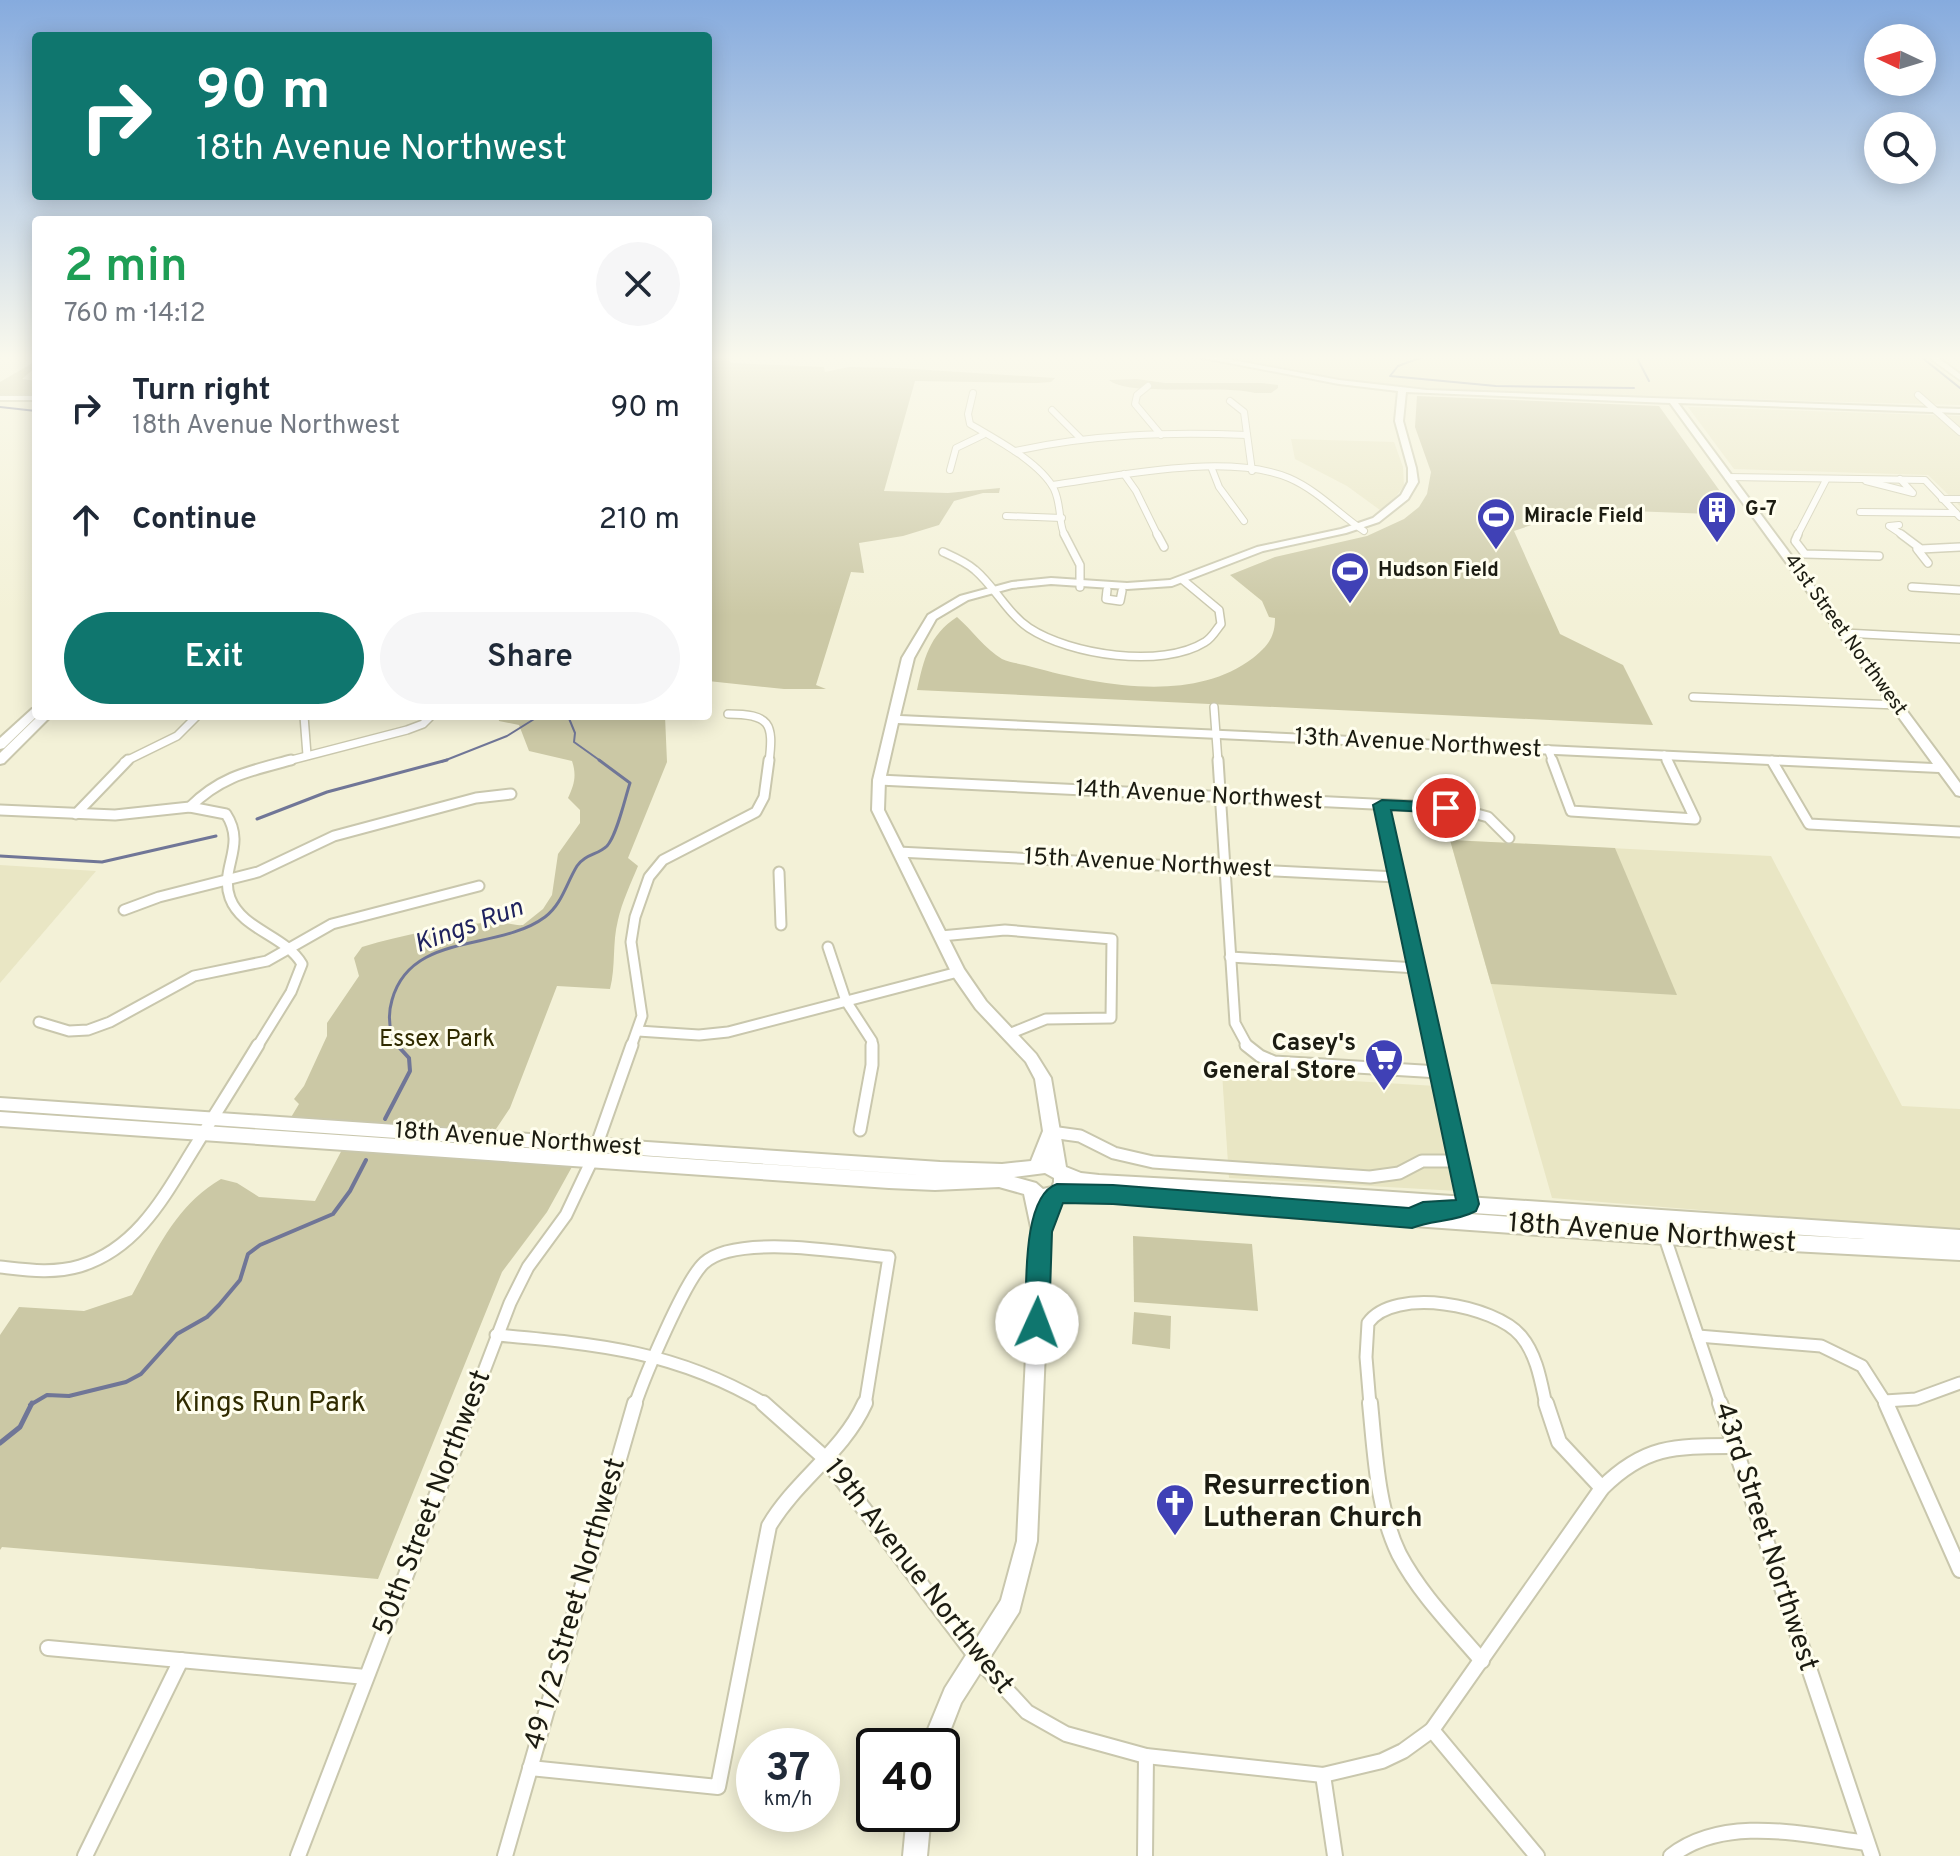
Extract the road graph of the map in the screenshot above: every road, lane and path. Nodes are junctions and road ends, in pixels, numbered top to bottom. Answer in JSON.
{"nodes":[{"id":1,"x":967,"y":443,"type":"edge"},
{"id":2,"x":998,"y":443,"type":"edge"},
{"id":3,"x":1057,"y":443,"type":"edge"},
{"id":4,"x":1248,"y":443,"type":"edge"},
{"id":5,"x":1413,"y":443,"type":"edge"},
{"id":6,"x":1703,"y":443,"type":"edge"},
{"id":7,"x":1015,"y":451,"type":"junction"},
{"id":8,"x":1212,"y":469,"type":"junction"},
{"id":9,"x":950,"y":470,"type":"dead end"},
{"id":10,"x":1252,"y":471,"type":"junction"},
{"id":11,"x":1124,"y":474,"type":"junction"},
{"id":12,"x":1728,"y":477,"type":"junction"},
{"id":13,"x":1848,"y":477,"type":"junction"},
{"id":14,"x":1900,"y":479,"type":"junction"},
{"id":15,"x":1826,"y":480,"type":"junction"},
{"id":16,"x":1052,"y":485,"type":"junction"},
{"id":17,"x":1942,"y":499,"type":"junction"},
{"id":18,"x":1960,"y":499,"type":"edge"},
{"id":19,"x":1860,"y":512,"type":"dead end"},
{"id":20,"x":1958,"y":515,"type":"edge"},
{"id":21,"x":1006,"y":516,"type":"dead end"},
{"id":22,"x":1062,"y":518,"type":"junction"},
{"id":23,"x":1244,"y":521,"type":"dead end"},
{"id":24,"x":1899,"y":525,"type":"dead end"},
{"id":25,"x":1361,"y":529,"type":"junction"},
{"id":26,"x":1776,"y":541,"type":"junction"},
{"id":27,"x":1795,"y":541,"type":"junction"},
{"id":28,"x":1164,"y":547,"type":"dead end"},
{"id":29,"x":1960,"y":547,"type":"edge"},
{"id":30,"x":1921,"y":549,"type":"junction"},
{"id":31,"x":943,"y":552,"type":"dead end"},
{"id":32,"x":1879,"y":556,"type":"dead end"},
{"id":33,"x":1928,"y":563,"type":"dead end"},
{"id":34,"x":1187,"y":582,"type":"junction"},
{"id":35,"x":1080,"y":584,"type":"junction"},
{"id":36,"x":1912,"y":587,"type":"dead end"},
{"id":37,"x":1960,"y":590,"type":"edge"},
{"id":38,"x":995,"y":591,"type":"junction"},
{"id":39,"x":1844,"y":633,"type":"junction"},
{"id":40,"x":1960,"y":639,"type":"edge"},
{"id":41,"x":1693,"y":697,"type":"dead end"},
{"id":42,"x":1897,"y":705,"type":"junction"},
{"id":43,"x":1214,"y":707,"type":"dead end"},
{"id":44,"x":728,"y":714,"type":"dead end"},
{"id":45,"x":32,"y":715,"type":"edge"},
{"id":46,"x":893,"y":719,"type":"junction"},
{"id":47,"x":41,"y":720,"type":"edge"},
{"id":48,"x":193,"y":720,"type":"edge"},
{"id":49,"x":304,"y":720,"type":"edge"},
{"id":50,"x":427,"y":720,"type":"edge"},
{"id":51,"x":1216,"y":735,"type":"junction"},
{"id":52,"x":0,"y":745,"type":"edge"},
{"id":53,"x":1548,"y":749,"type":"junction"},
{"id":54,"x":307,"y":755,"type":"junction"},
{"id":55,"x":1664,"y":755,"type":"junction"},
{"id":56,"x":0,"y":760,"type":"edge"},
{"id":57,"x":1772,"y":761,"type":"junction"},
{"id":58,"x":1943,"y":768,"type":"junction"},
{"id":59,"x":879,"y":780,"type":"junction"},
{"id":60,"x":1960,"y":792,"type":"edge"},
{"id":61,"x":511,"y":794,"type":"dead end"},
{"id":62,"x":1220,"y":798,"type":"junction"},
{"id":63,"x":1382,"y":805,"type":"junction"},
{"id":64,"x":190,"y":807,"type":"junction"},
{"id":65,"x":0,"y":810,"type":"edge"},
{"id":66,"x":76,"y":814,"type":"junction"},
{"id":67,"x":1960,"y":832,"type":"edge"},
{"id":68,"x":1509,"y":838,"type":"dead end"},
{"id":69,"x":898,"y":852,"type":"junction"},
{"id":70,"x":1225,"y":868,"type":"junction"},
{"id":71,"x":779,"y":872,"type":"dead end"},
{"id":72,"x":1397,"y":877,"type":"junction"},
{"id":73,"x":228,"y":881,"type":"junction"},
{"id":74,"x":479,"y":886,"type":"dead end"},
{"id":75,"x":124,"y":910,"type":"dead end"},
{"id":76,"x":781,"y":925,"type":"dead end"},
{"id":77,"x":941,"y":936,"type":"junction"},
{"id":78,"x":291,"y":947,"type":"junction"},
{"id":79,"x":828,"y":947,"type":"dead end"},
{"id":80,"x":1230,"y":957,"type":"junction"},
{"id":81,"x":1417,"y":968,"type":"junction"},
{"id":82,"x":958,"y":972,"type":"junction"},
{"id":83,"x":846,"y":1001,"type":"junction"},
{"id":84,"x":39,"y":1022,"type":"dead end"},
{"id":85,"x":638,"y":1031,"type":"junction"},
{"id":86,"x":1009,"y":1034,"type":"junction"},
{"id":87,"x":1439,"y":1072,"type":"junction"},
{"id":88,"x":0,"y":1104,"type":"edge"},
{"id":89,"x":0,"y":1119,"type":"edge"},
{"id":90,"x":207,"y":1126,"type":"junction"},
{"id":91,"x":860,"y":1130,"type":"dead end"},
{"id":92,"x":1051,"y":1132,"type":"junction"},
{"id":93,"x":597,"y":1144,"type":"junction"},
{"id":94,"x":680,"y":1150,"type":"junction"},
{"id":95,"x":1459,"y":1161,"type":"junction"},
{"id":96,"x":591,"y":1162,"type":"junction"},
{"id":97,"x":1036,"y":1168,"type":"junction"},
{"id":98,"x":1059,"y":1171,"type":"junction"},
{"id":99,"x":1032,"y":1190,"type":"junction"},
{"id":100,"x":1055,"y":1194,"type":"junction"},
{"id":101,"x":1468,"y":1204,"type":"junction"},
{"id":102,"x":1658,"y":1217,"type":"junction"},
{"id":103,"x":1412,"y":1218,"type":"junction"},
{"id":104,"x":1041,"y":1232,"type":"junction"},
{"id":105,"x":1664,"y":1236,"type":"junction"},
{"id":106,"x":1960,"y":1238,"type":"edge"},
{"id":107,"x":1960,"y":1252,"type":"edge"},
{"id":108,"x":0,"y":1267,"type":"edge"},
{"id":109,"x":496,"y":1335,"type":"junction"},
{"id":110,"x":1698,"y":1336,"type":"junction"},
{"id":111,"x":657,"y":1356,"type":"junction"},
{"id":112,"x":1960,"y":1383,"type":"edge"},
{"id":113,"x":1885,"y":1401,"type":"junction"},
{"id":114,"x":1734,"y":1446,"type":"junction"},
{"id":115,"x":826,"y":1459,"type":"junction"},
{"id":116,"x":1602,"y":1488,"type":"junction"},
{"id":117,"x":1960,"y":1570,"type":"edge"},
{"id":118,"x":48,"y":1648,"type":"dead end"},
{"id":119,"x":977,"y":1658,"type":"junction"},
{"id":120,"x":181,"y":1660,"type":"junction"},
{"id":121,"x":1482,"y":1661,"type":"junction"},
{"id":122,"x":366,"y":1677,"type":"junction"},
{"id":123,"x":939,"y":1728,"type":"edge"},
{"id":124,"x":1432,"y":1730,"type":"junction"},
{"id":125,"x":1146,"y":1756,"type":"junction"},
{"id":126,"x":530,"y":1768,"type":"junction"},
{"id":127,"x":1323,"y":1775,"type":"junction"},
{"id":128,"x":917,"y":1832,"type":"edge"},
{"id":129,"x":1869,"y":1850,"type":"edge"},
{"id":130,"x":85,"y":1856,"type":"edge"},
{"id":131,"x":298,"y":1856,"type":"edge"},
{"id":132,"x":505,"y":1856,"type":"edge"},
{"id":133,"x":915,"y":1856,"type":"edge"},
{"id":134,"x":1145,"y":1856,"type":"edge"},
{"id":135,"x":1335,"y":1856,"type":"edge"},
{"id":136,"x":1537,"y":1856,"type":"edge"},
{"id":137,"x":1671,"y":1856,"type":"edge"}],
"edges":[{"from":1,"to":9,"type":"street"},
{"from":2,"to":7,"type":"street"},
{"from":3,"to":7,"type":"street"},
{"from":4,"to":10,"type":"street"},
{"from":5,"to":25,"type":"main road"},
{"from":6,"to":12,"type":"main road","name":"41st Street Northwest"},
{"from":7,"to":16,"type":"street"},
{"from":8,"to":10,"type":"street"},
{"from":8,"to":11,"type":"street"},
{"from":8,"to":23,"type":"street"},
{"from":10,"to":25,"type":"street"},
{"from":11,"to":16,"type":"street"},
{"from":11,"to":28,"type":"street"},
{"from":12,"to":15,"type":"street"},
{"from":12,"to":26,"type":"main road","name":"41st Street Northwest"},
{"from":13,"to":14,"type":"street"},
{"from":13,"to":14,"type":"street"},
{"from":13,"to":15,"type":"street"},
{"from":14,"to":17,"type":"street"},
{"from":15,"to":27,"type":"street"},
{"from":16,"to":22,"type":"street"},
{"from":17,"to":18,"type":"street"},
{"from":17,"to":20,"type":"street"},
{"from":19,"to":20,"type":"street"},
{"from":21,"to":22,"type":"street"},
{"from":22,"to":35,"type":"street"},
{"from":24,"to":30,"type":"street"},
{"from":25,"to":34,"type":"main road"},
{"from":26,"to":27,"type":"street"},
{"from":26,"to":39,"type":"main road","name":"41st Street Northwest"},
{"from":27,"to":32,"type":"street"},
{"from":29,"to":30,"type":"street"},
{"from":30,"to":33,"type":"street"},
{"from":31,"to":38,"type":"street"},
{"from":34,"to":35,"type":"main road"},
{"from":34,"to":35,"type":"main road"},
{"from":34,"to":38,"type":"street"},
{"from":35,"to":38,"type":"main road"},
{"from":36,"to":37,"type":"street"},
{"from":38,"to":46,"type":"main road"},
{"from":39,"to":40,"type":"street"},
{"from":39,"to":42,"type":"main road","name":"41st Street Northwest"},
{"from":41,"to":42,"type":"street"},
{"from":42,"to":58,"type":"main road","name":"41st Street Northwest"},
{"from":43,"to":51,"type":"street"},
{"from":44,"to":85,"type":"street"},
{"from":45,"to":52,"type":"main road"},
{"from":46,"to":51,"type":"main road","name":"13th Avenue Northwest"},
{"from":46,"to":59,"type":"main road"},
{"from":47,"to":56,"type":"main road"},
{"from":48,"to":66,"type":"street"},
{"from":49,"to":54,"type":"street"},
{"from":50,"to":54,"type":"street"},
{"from":51,"to":53,"type":"main road","name":"13th Avenue Northwest"},
{"from":51,"to":62,"type":"street"},
{"from":53,"to":55,"type":"main road","name":"13th Avenue Northwest"},
{"from":53,"to":55,"type":"street"},
{"from":54,"to":64,"type":"street"},
{"from":55,"to":57,"type":"main road","name":"13th Avenue Northwest"},
{"from":57,"to":58,"type":"main road","name":"13th Avenue Northwest"},
{"from":57,"to":67,"type":"street"},
{"from":58,"to":60,"type":"main road","name":"41st Street Northwest"},
{"from":59,"to":62,"type":"street","name":"14th Avenue Northwest"},
{"from":59,"to":69,"type":"main road"},
{"from":61,"to":73,"type":"street"},
{"from":62,"to":63,"type":"street","name":"14th Avenue Northwest"},
{"from":62,"to":70,"type":"street"},
{"from":63,"to":68,"type":"street","name":"14th Avenue Northwest"},
{"from":63,"to":72,"type":"street"},
{"from":64,"to":66,"type":"street"},
{"from":64,"to":73,"type":"street"},
{"from":65,"to":66,"type":"street"},
{"from":69,"to":70,"type":"street","name":"15th Avenue Northwest"},
{"from":69,"to":77,"type":"main road"},
{"from":70,"to":72,"type":"street","name":"15th Avenue Northwest"},
{"from":70,"to":80,"type":"street"},
{"from":71,"to":76,"type":"street"},
{"from":72,"to":81,"type":"street"},
{"from":73,"to":75,"type":"street"},
{"from":73,"to":78,"type":"street"},
{"from":74,"to":78,"type":"street"},
{"from":77,"to":82,"type":"main road"},
{"from":77,"to":86,"type":"street"},
{"from":78,"to":84,"type":"street"},
{"from":78,"to":90,"type":"street"},
{"from":79,"to":83,"type":"street"},
{"from":80,"to":81,"type":"street"},
{"from":80,"to":87,"type":"street"},
{"from":81,"to":87,"type":"street"},
{"from":82,"to":83,"type":"street"},
{"from":82,"to":86,"type":"main road"},
{"from":83,"to":85,"type":"street"},
{"from":83,"to":91,"type":"street"},
{"from":85,"to":93,"type":"street"},
{"from":86,"to":92,"type":"main road"},
{"from":87,"to":95,"type":"street"},
{"from":88,"to":90,"type":"main road","name":"18th Avenue Northwest"},
{"from":89,"to":90,"type":"main road","name":"18th Avenue Northwest"},
{"from":90,"to":93,"type":"main road","name":"18th Avenue Northwest"},
{"from":90,"to":96,"type":"main road","name":"18th Avenue Northwest"},
{"from":90,"to":108,"type":"street"},
{"from":92,"to":95,"type":"street"},
{"from":92,"to":97,"type":"main road"},
{"from":92,"to":98,"type":"main road"},
{"from":93,"to":94,"type":"main road","name":"18th Avenue Northwest"},
{"from":94,"to":96,"type":"main road"},
{"from":94,"to":97,"type":"main road","name":"18th Avenue Northwest"},
{"from":95,"to":101,"type":"street"},
{"from":96,"to":99,"type":"main road","name":"18th Avenue Northwest"},
{"from":96,"to":109,"type":"street","name":"50th Street Northwest"},
{"from":97,"to":98,"type":"main road","name":"18th Avenue Northwest"},
{"from":97,"to":99,"type":"main road"},
{"from":98,"to":100,"type":"main road"},
{"from":98,"to":101,"type":"main road","name":"18th Avenue Northwest"},
{"from":99,"to":100,"type":"main road","name":"18th Avenue Northwest"},
{"from":99,"to":104,"type":"main road"},
{"from":100,"to":103,"type":"main road","name":"18th Avenue Northwest"},
{"from":100,"to":104,"type":"main road"},
{"from":101,"to":102,"type":"main road","name":"18th Avenue Northwest"},
{"from":101,"to":103,"type":"main road"},
{"from":102,"to":105,"type":"street","name":"43rd Street Northwest"},
{"from":102,"to":106,"type":"main road","name":"18th Avenue Northwest"},
{"from":103,"to":105,"type":"main road","name":"18th Avenue Northwest"},
{"from":104,"to":119,"type":"main road"},
{"from":105,"to":107,"type":"main road","name":"18th Avenue Northwest"},
{"from":105,"to":110,"type":"street","name":"43rd Street Northwest"},
{"from":109,"to":111,"type":"street","name":"19th Avenue Northwest"},
{"from":109,"to":122,"type":"street","name":"50th Street Northwest"},
{"from":110,"to":113,"type":"street"},
{"from":110,"to":114,"type":"street","name":"43rd Street Northwest"},
{"from":111,"to":115,"type":"street","name":"19th Avenue Northwest"},
{"from":111,"to":115,"type":"street","name":"49 1/2 Street Northwest"},
{"from":111,"to":126,"type":"street","name":"49 1/2 Street Northwest"},
{"from":112,"to":113,"type":"street"},
{"from":113,"to":117,"type":"street"},
{"from":114,"to":116,"type":"street","name":"19th Avenue Northwest"},
{"from":114,"to":129,"type":"street","name":"43rd Street Northwest"},
{"from":115,"to":119,"type":"street","name":"19th Avenue Northwest"},
{"from":115,"to":126,"type":"street"},
{"from":116,"to":121,"type":"street","name":"19th Avenue Northwest"},
{"from":116,"to":121,"type":"street"},
{"from":118,"to":120,"type":"street"},
{"from":119,"to":123,"type":"main road"},
{"from":119,"to":125,"type":"street","name":"19th Avenue Northwest"},
{"from":120,"to":122,"type":"street"},
{"from":120,"to":130,"type":"street"},
{"from":121,"to":124,"type":"street","name":"19th Avenue Northwest"},
{"from":122,"to":131,"type":"street","name":"50th Street Northwest"},
{"from":124,"to":127,"type":"street","name":"19th Avenue Northwest"},
{"from":124,"to":136,"type":"street"},
{"from":125,"to":127,"type":"street","name":"19th Avenue Northwest"},
{"from":125,"to":134,"type":"street"},
{"from":126,"to":132,"type":"street","name":"49 1/2 Street Northwest"},
{"from":127,"to":135,"type":"street"},
{"from":128,"to":133,"type":"main road"},
{"from":129,"to":137,"type":"street"}]}
